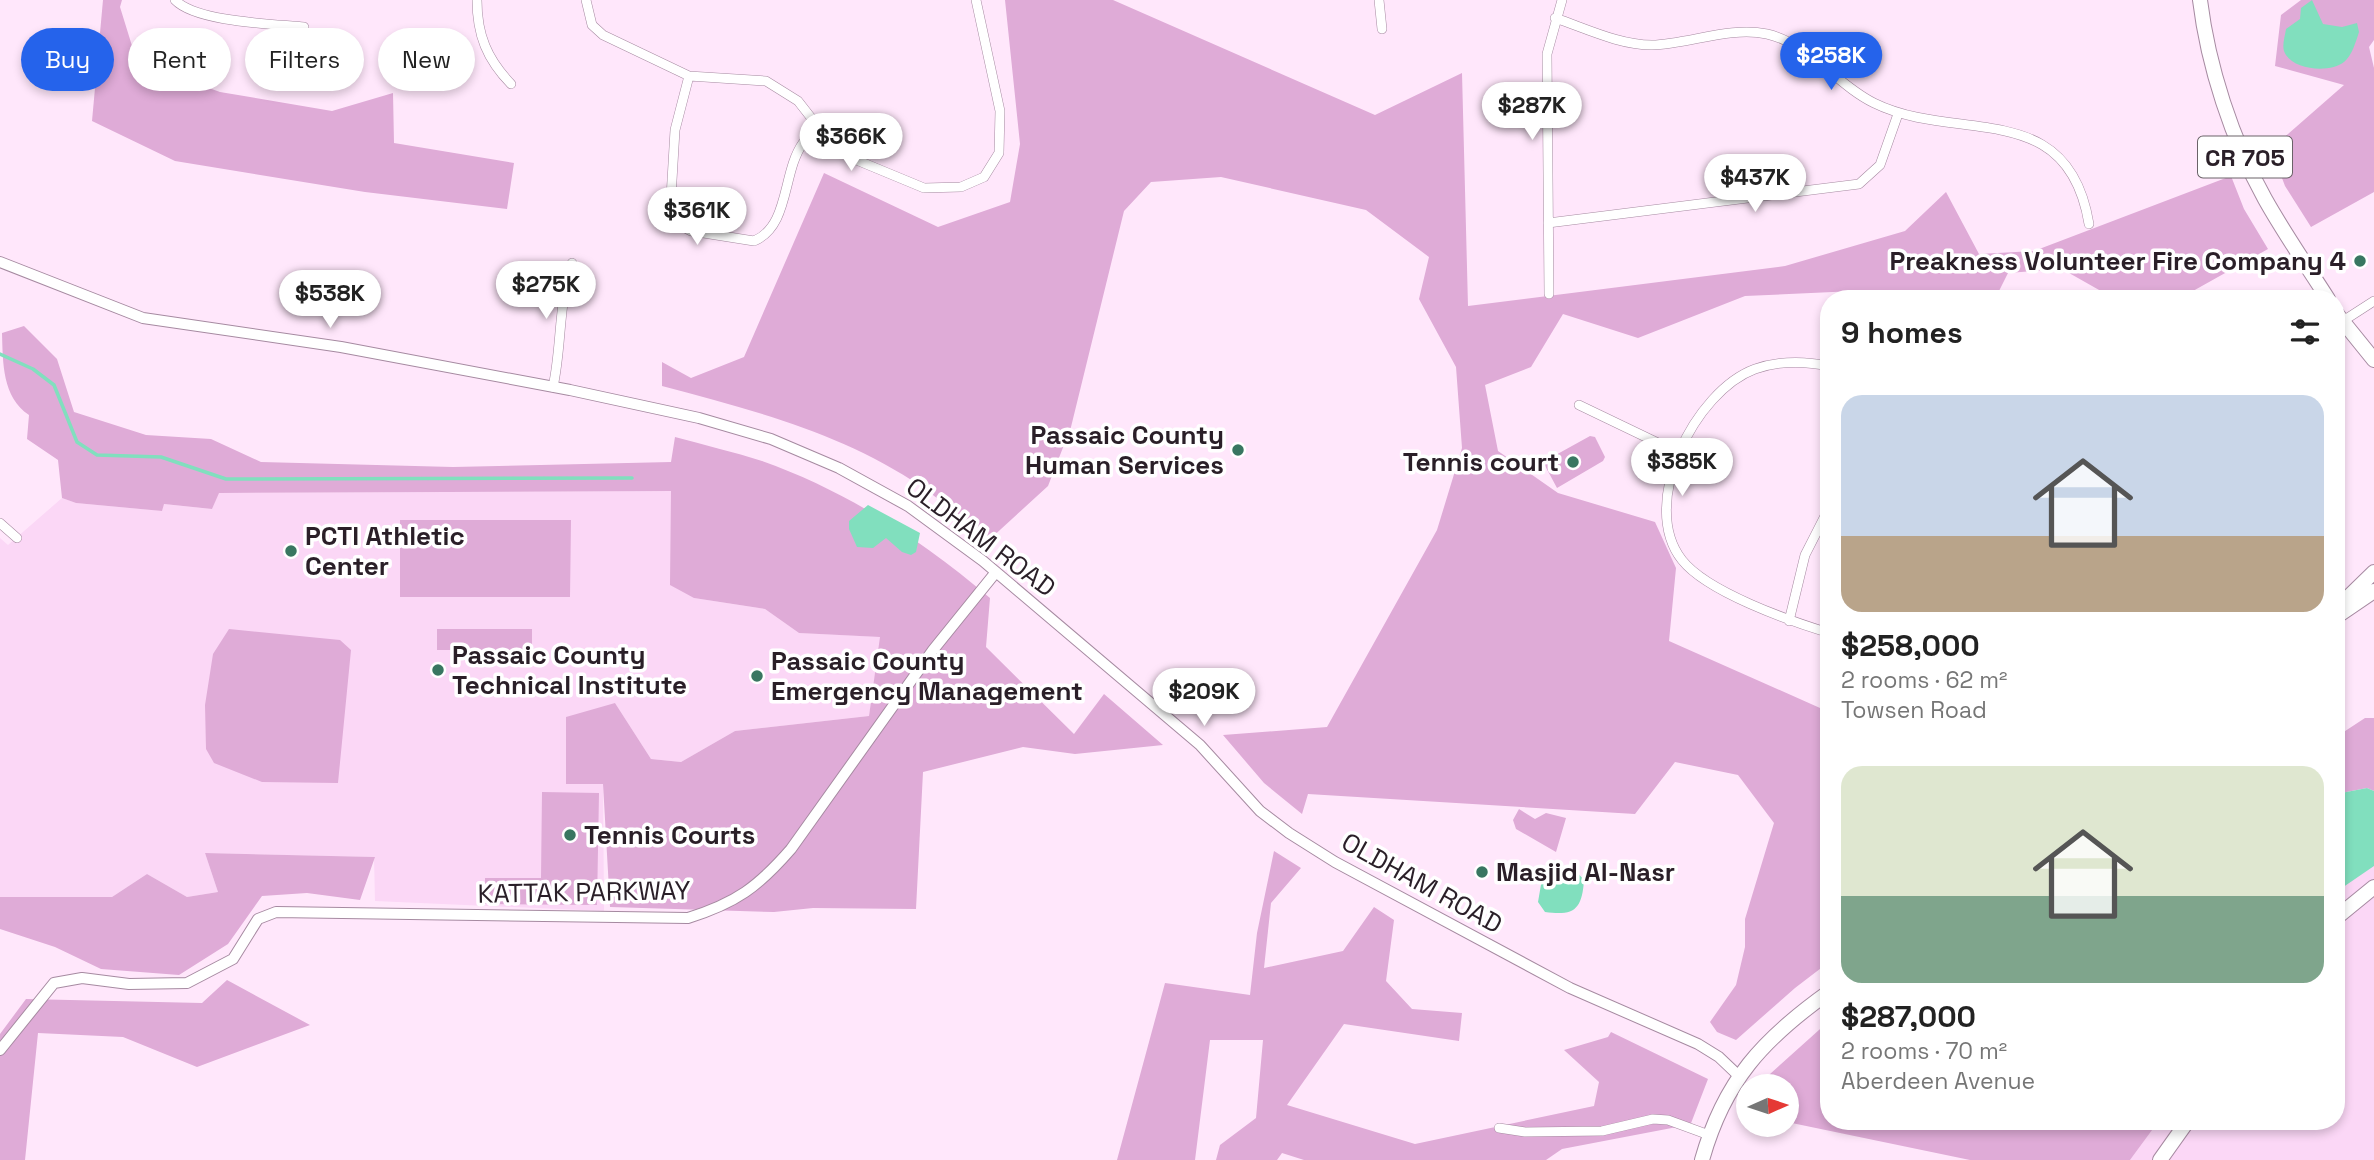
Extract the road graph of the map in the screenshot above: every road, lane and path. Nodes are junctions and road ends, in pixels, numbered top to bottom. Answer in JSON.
{"nodes":[{"id":1,"x":175,"y":0,"type":"edge"},
{"id":2,"x":477,"y":0,"type":"edge"},
{"id":3,"x":586,"y":0,"type":"edge"},
{"id":4,"x":976,"y":0,"type":"edge"},
{"id":5,"x":1378,"y":0,"type":"edge"},
{"id":6,"x":1562,"y":0,"type":"edge"},
{"id":7,"x":2200,"y":0,"type":"edge"},
{"id":8,"x":1555,"y":18,"type":"junction"},
{"id":9,"x":304,"y":27,"type":"dead end"},
{"id":10,"x":1382,"y":29,"type":"dead end"},
{"id":11,"x":689,"y":76,"type":"junction"},
{"id":12,"x":511,"y":84,"type":"dead end"},
{"id":13,"x":1898,"y":114,"type":"junction"},
{"id":14,"x":820,"y":129,"type":"junction"},
{"id":15,"x":1548,"y":223,"type":"junction"},
{"id":16,"x":2089,"y":224,"type":"dead end"},
{"id":17,"x":0,"y":262,"type":"edge"},
{"id":18,"x":572,"y":263,"type":"dead end"},
{"id":19,"x":2322,"y":290,"type":"edge"},
{"id":20,"x":1549,"y":294,"type":"dead end"},
{"id":21,"x":2374,"y":301,"type":"edge"},
{"id":22,"x":2345,"y":314,"type":"edge"},
{"id":23,"x":2345,"y":324,"type":"edge"},
{"id":24,"x":2374,"y":360,"type":"edge"},
{"id":25,"x":1820,"y":365,"type":"edge"},
{"id":26,"x":553,"y":387,"type":"junction"},
{"id":27,"x":1579,"y":405,"type":"dead end"},
{"id":28,"x":1679,"y":453,"type":"junction"},
{"id":29,"x":0,"y":523,"type":"edge"},
{"id":30,"x":1820,"y":526,"type":"edge"},
{"id":31,"x":16,"y":538,"type":"dead end"},
{"id":32,"x":996,"y":572,"type":"junction"},
{"id":33,"x":2374,"y":572,"type":"edge"},
{"id":34,"x":2374,"y":591,"type":"edge"},
{"id":35,"x":2345,"y":600,"type":"edge"},
{"id":36,"x":2345,"y":611,"type":"edge"},
{"id":37,"x":1789,"y":621,"type":"junction"},
{"id":38,"x":1820,"y":630,"type":"edge"},
{"id":39,"x":2374,"y":887,"type":"edge"},
{"id":40,"x":2345,"y":911,"type":"edge"},
{"id":41,"x":1820,"y":999,"type":"edge"},
{"id":42,"x":0,"y":1050,"type":"edge"},
{"id":43,"x":1737,"y":1074,"type":"edge"},
{"id":44,"x":1741,"y":1074,"type":"edge"},
{"id":45,"x":1736,"y":1081,"type":"edge"},
{"id":46,"x":1499,"y":1128,"type":"dead end"},
{"id":47,"x":2181,"y":1130,"type":"edge"},
{"id":48,"x":1709,"y":1135,"type":"junction"},
{"id":49,"x":1702,"y":1160,"type":"edge"},
{"id":50,"x":2160,"y":1160,"type":"edge"}],
"edges":[{"from":1,"to":9,"type":"street"},
{"from":2,"to":12,"type":"street"},
{"from":3,"to":11,"type":"street"},
{"from":4,"to":14,"type":"street"},
{"from":5,"to":10,"type":"street"},
{"from":6,"to":8,"type":"street"},
{"from":7,"to":19,"type":"main road","number":"CR 705"},
{"from":8,"to":13,"type":"street"},
{"from":8,"to":15,"type":"street"},
{"from":11,"to":14,"type":"street"},
{"from":11,"to":14,"type":"street"},
{"from":13,"to":15,"type":"street"},
{"from":13,"to":16,"type":"street"},
{"from":15,"to":20,"type":"street"},
{"from":17,"to":26,"type":"street","name":"OLDHAM ROAD"},
{"from":18,"to":26,"type":"street"},
{"from":21,"to":22,"type":"street"},
{"from":23,"to":24,"type":"main road"},
{"from":25,"to":28,"type":"street"},
{"from":26,"to":32,"type":"street","name":"OLDHAM ROAD"},
{"from":27,"to":28,"type":"street"},
{"from":28,"to":37,"type":"street"},
{"from":29,"to":31,"type":"street"},
{"from":30,"to":37,"type":"street"},
{"from":32,"to":42,"type":"street","name":"KATTAK PARKWAY"},
{"from":32,"to":43,"type":"street","name":"OLDHAM ROAD"},
{"from":33,"to":35,"type":"main road"},
{"from":34,"to":36,"type":"main road"},
{"from":37,"to":38,"type":"street"},
{"from":39,"to":40,"type":"main road"},
{"from":41,"to":44,"type":"main road"},
{"from":45,"to":48,"type":"main road"},
{"from":46,"to":48,"type":"street"},
{"from":47,"to":50,"type":"main road"},
{"from":48,"to":49,"type":"main road"}]}
